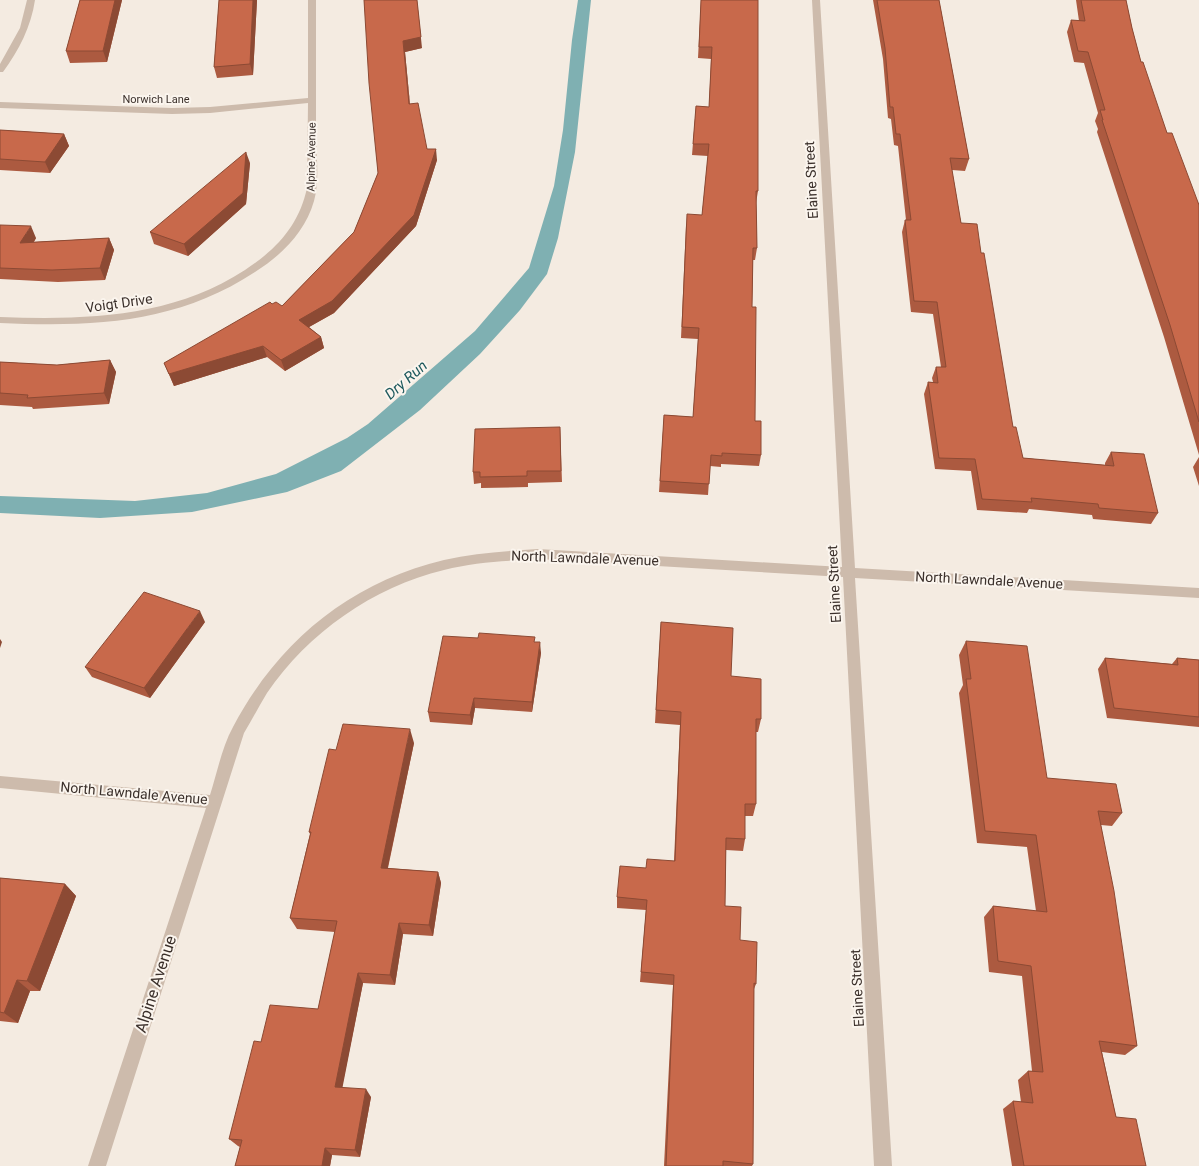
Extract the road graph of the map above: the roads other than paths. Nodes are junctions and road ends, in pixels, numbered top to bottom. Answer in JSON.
{"nodes":[{"id":1,"x":32,"y":0,"type":"edge"},
{"id":2,"x":312,"y":0,"type":"edge"},
{"id":3,"x":816,"y":0,"type":"edge"},
{"id":4,"x":0,"y":70,"type":"edge"},
{"id":5,"x":312,"y":100,"type":"junction"},
{"id":6,"x":0,"y":105,"type":"edge"},
{"id":7,"x":236,"y":281,"type":"joint"},
{"id":8,"x":0,"y":320,"type":"edge"},
{"id":9,"x":848,"y":572,"type":"junction"},
{"id":10,"x":1199,"y":592,"type":"edge"},
{"id":11,"x":0,"y":782,"type":"edge"},
{"id":12,"x":214,"y":802,"type":"junction"},
{"id":13,"x":97,"y":1166,"type":"edge"},
{"id":14,"x":883,"y":1166,"type":"edge"}],
"edges":[{"from":1,"to":4,"type":"street"},
{"from":2,"to":5,"type":"street","name":"Alpine Avenue"},
{"from":3,"to":9,"type":"street","name":"Elaine Street"},
{"from":5,"to":6,"type":"street","name":"Norwich Lane"},
{"from":5,"to":7,"type":"street","name":"Alpine Avenue"},
{"from":7,"to":8,"type":"street","name":"Voigt Drive"},
{"from":9,"to":10,"type":"street","name":"North Lawndale Avenue"},
{"from":9,"to":12,"type":"street","name":"North Lawndale Avenue"},
{"from":9,"to":14,"type":"street","name":"Elaine Street"},
{"from":11,"to":12,"type":"street","name":"North Lawndale Avenue"},
{"from":12,"to":13,"type":"street","name":"Alpine Avenue"}]}
